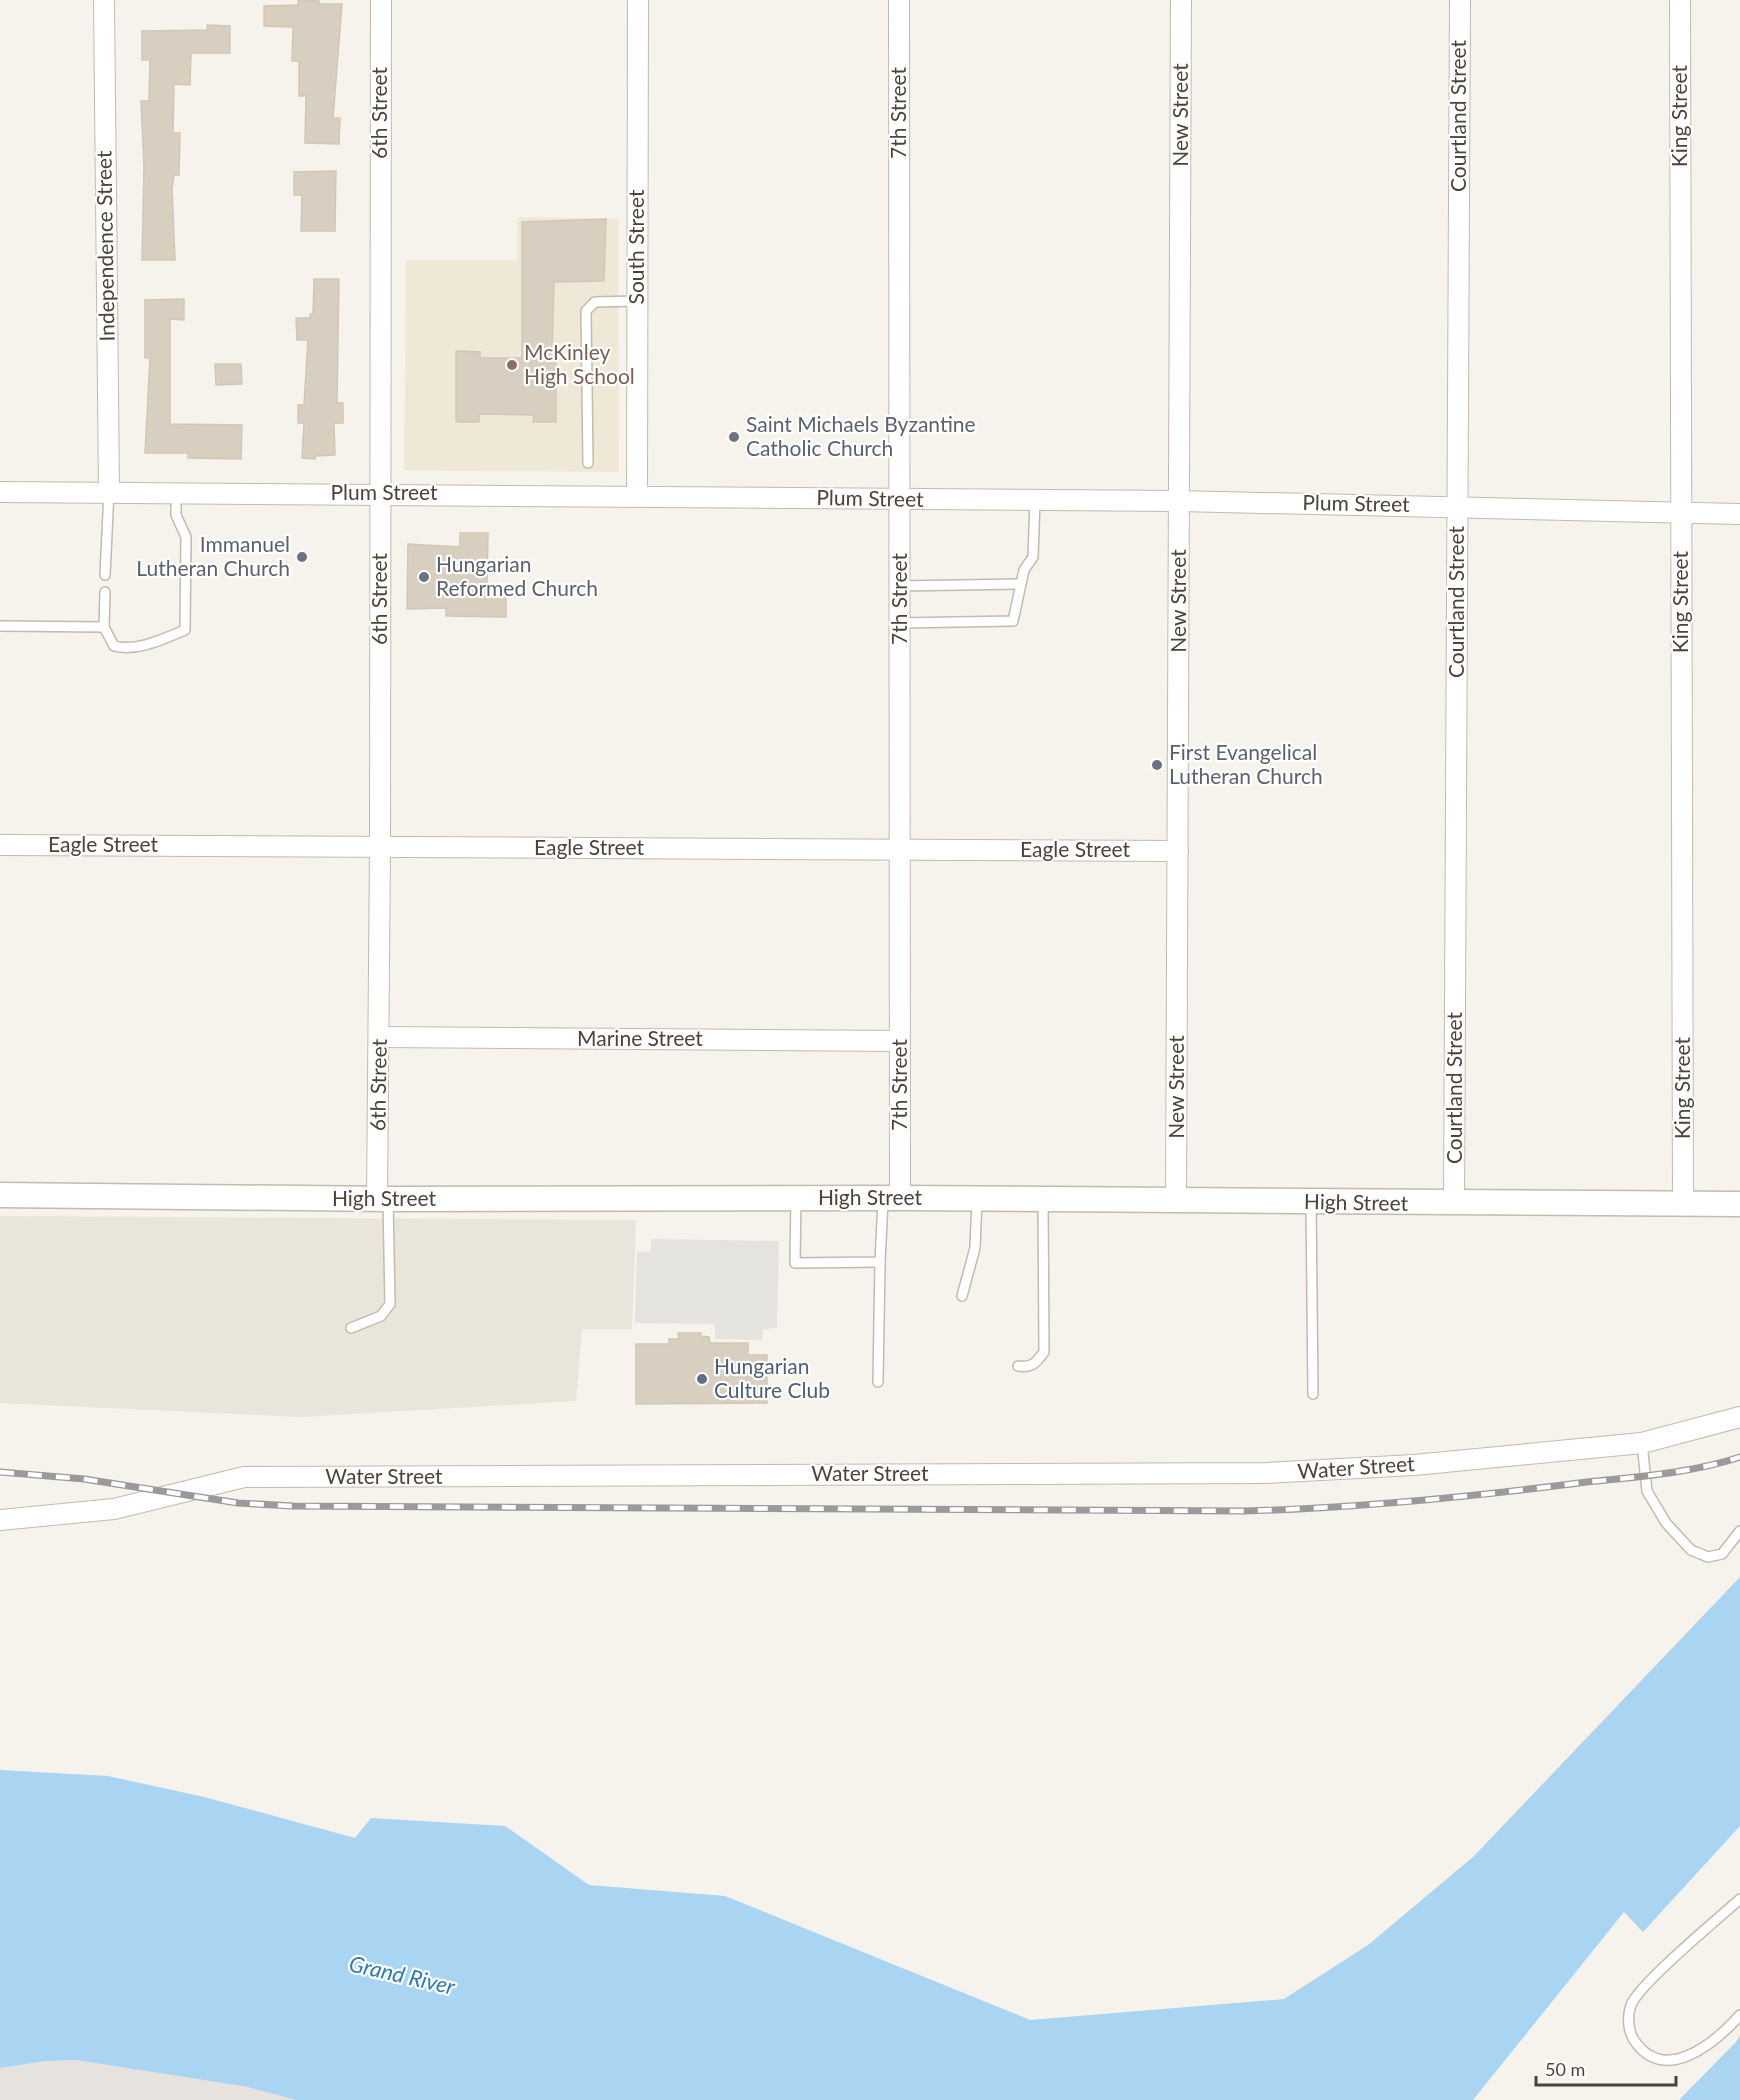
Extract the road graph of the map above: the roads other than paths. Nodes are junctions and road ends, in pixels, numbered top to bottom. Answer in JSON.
{"nodes":[{"id":1,"x":104,"y":0,"type":"edge"},
{"id":2,"x":381,"y":0,"type":"edge"},
{"id":3,"x":638,"y":0,"type":"edge"},
{"id":4,"x":899,"y":0,"type":"edge"},
{"id":5,"x":1181,"y":0,"type":"edge"},
{"id":6,"x":1460,"y":0,"type":"edge"},
{"id":7,"x":1680,"y":0,"type":"edge"},
{"id":8,"x":637,"y":301,"type":"junction"},
{"id":9,"x":588,"y":463,"type":"dead end"},
{"id":10,"x":109,"y":491,"type":"junction"},
{"id":11,"x":0,"y":492,"type":"edge"},
{"id":12,"x":176,"y":492,"type":"junction"},
{"id":13,"x":380,"y":493,"type":"junction"},
{"id":14,"x":637,"y":495,"type":"junction"},
{"id":15,"x":900,"y":499,"type":"junction"},
{"id":16,"x":1035,"y":500,"type":"junction"},
{"id":17,"x":1179,"y":501,"type":"junction"},
{"id":18,"x":1457,"y":506,"type":"junction"},
{"id":19,"x":1681,"y":512,"type":"junction"},
{"id":20,"x":1740,"y":514,"type":"edge"},
{"id":21,"x":105,"y":575,"type":"dead end"},
{"id":22,"x":1020,"y":584,"type":"junction"},
{"id":23,"x":900,"y":586,"type":"junction"},
{"id":24,"x":105,"y":592,"type":"dead end"},
{"id":25,"x":900,"y":623,"type":"junction"},
{"id":26,"x":0,"y":626,"type":"edge"},
{"id":27,"x":104,"y":627,"type":"junction"},
{"id":28,"x":0,"y":844,"type":"edge"},
{"id":29,"x":380,"y":847,"type":"junction"},
{"id":30,"x":900,"y":849,"type":"junction"},
{"id":31,"x":1178,"y":851,"type":"junction"},
{"id":32,"x":380,"y":1037,"type":"junction"},
{"id":33,"x":900,"y":1041,"type":"junction"},
{"id":34,"x":0,"y":1196,"type":"edge"},
{"id":35,"x":796,"y":1198,"type":"junction"},
{"id":36,"x":892,"y":1198,"type":"junction"},
{"id":37,"x":383,"y":1199,"type":"junction"},
{"id":38,"x":977,"y":1199,"type":"junction"},
{"id":39,"x":1043,"y":1199,"type":"junction"},
{"id":40,"x":1176,"y":1201,"type":"junction"},
{"id":41,"x":1311,"y":1202,"type":"junction"},
{"id":42,"x":1454,"y":1204,"type":"junction"},
{"id":43,"x":1683,"y":1204,"type":"junction"},
{"id":44,"x":1740,"y":1204,"type":"edge"},
{"id":45,"x":880,"y":1262,"type":"junction"},
{"id":46,"x":962,"y":1296,"type":"dead end"},
{"id":47,"x":351,"y":1328,"type":"dead end"},
{"id":48,"x":1018,"y":1366,"type":"dead end"},
{"id":49,"x":878,"y":1382,"type":"dead end"},
{"id":50,"x":1313,"y":1394,"type":"dead end"},
{"id":51,"x":1740,"y":1417,"type":"edge"},
{"id":52,"x":1641,"y":1443,"type":"junction"},
{"id":53,"x":0,"y":1520,"type":"edge"},
{"id":54,"x":1740,"y":1531,"type":"edge"},
{"id":55,"x":1740,"y":1899,"type":"edge"},
{"id":56,"x":1740,"y":2015,"type":"edge"}],
"edges":[{"from":1,"to":10,"type":"street","name":"Independence Street"},
{"from":2,"to":13,"type":"street","name":"6th Street"},
{"from":3,"to":8,"type":"street","name":"South Street"},
{"from":4,"to":15,"type":"street","name":"7th Street"},
{"from":5,"to":17,"type":"street","name":"New Street"},
{"from":6,"to":18,"type":"street","name":"Courtland Street"},
{"from":7,"to":19,"type":"street","name":"King Street"},
{"from":8,"to":9,"type":"lane"},
{"from":8,"to":14,"type":"street","name":"South Street"},
{"from":10,"to":11,"type":"street","name":"Plum Street"},
{"from":10,"to":12,"type":"street","name":"Plum Street"},
{"from":10,"to":21,"type":"lane"},
{"from":12,"to":13,"type":"street","name":"Plum Street"},
{"from":12,"to":27,"type":"lane"},
{"from":13,"to":14,"type":"street","name":"Plum Street"},
{"from":13,"to":29,"type":"street","name":"6th Street"},
{"from":14,"to":15,"type":"street","name":"Plum Street"},
{"from":15,"to":16,"type":"street","name":"Plum Street"},
{"from":15,"to":23,"type":"street","name":"7th Street"},
{"from":16,"to":17,"type":"street","name":"Plum Street"},
{"from":16,"to":22,"type":"lane"},
{"from":17,"to":18,"type":"street","name":"Plum Street"},
{"from":17,"to":31,"type":"street","name":"New Street"},
{"from":18,"to":19,"type":"street","name":"Plum Street"},
{"from":18,"to":42,"type":"street","name":"Courtland Street"},
{"from":19,"to":20,"type":"street","name":"Plum Street"},
{"from":19,"to":43,"type":"street","name":"King Street"},
{"from":22,"to":23,"type":"lane"},
{"from":22,"to":25,"type":"lane"},
{"from":23,"to":25,"type":"street","name":"7th Street"},
{"from":24,"to":27,"type":"lane"},
{"from":25,"to":30,"type":"street","name":"7th Street"},
{"from":26,"to":27,"type":"lane"},
{"from":28,"to":29,"type":"street","name":"Eagle Street"},
{"from":29,"to":30,"type":"street","name":"Eagle Street"},
{"from":29,"to":32,"type":"street","name":"6th Street"},
{"from":30,"to":31,"type":"street","name":"Eagle Street"},
{"from":30,"to":33,"type":"street","name":"7th Street"},
{"from":31,"to":40,"type":"street","name":"New Street"},
{"from":32,"to":33,"type":"street","name":"Marine Street"},
{"from":32,"to":37,"type":"street","name":"6th Street"},
{"from":33,"to":36,"type":"street","name":"7th Street"},
{"from":34,"to":37,"type":"street","name":"High Street"},
{"from":35,"to":36,"type":"street","name":"High Street"},
{"from":35,"to":37,"type":"street","name":"High Street"},
{"from":35,"to":45,"type":"lane"},
{"from":36,"to":38,"type":"street","name":"High Street"},
{"from":36,"to":45,"type":"lane"},
{"from":37,"to":47,"type":"lane"},
{"from":38,"to":39,"type":"street","name":"High Street"},
{"from":38,"to":46,"type":"lane"},
{"from":39,"to":40,"type":"street","name":"High Street"},
{"from":39,"to":48,"type":"lane"},
{"from":40,"to":41,"type":"street","name":"High Street"},
{"from":41,"to":42,"type":"street","name":"High Street"},
{"from":41,"to":50,"type":"lane"},
{"from":42,"to":43,"type":"street","name":"High Street"},
{"from":43,"to":44,"type":"street","name":"High Street"},
{"from":45,"to":49,"type":"lane"},
{"from":51,"to":52,"type":"street","name":"Water Street"},
{"from":52,"to":53,"type":"street","name":"Water Street"},
{"from":52,"to":54,"type":"lane"},
{"from":55,"to":56,"type":"lane"}]}
